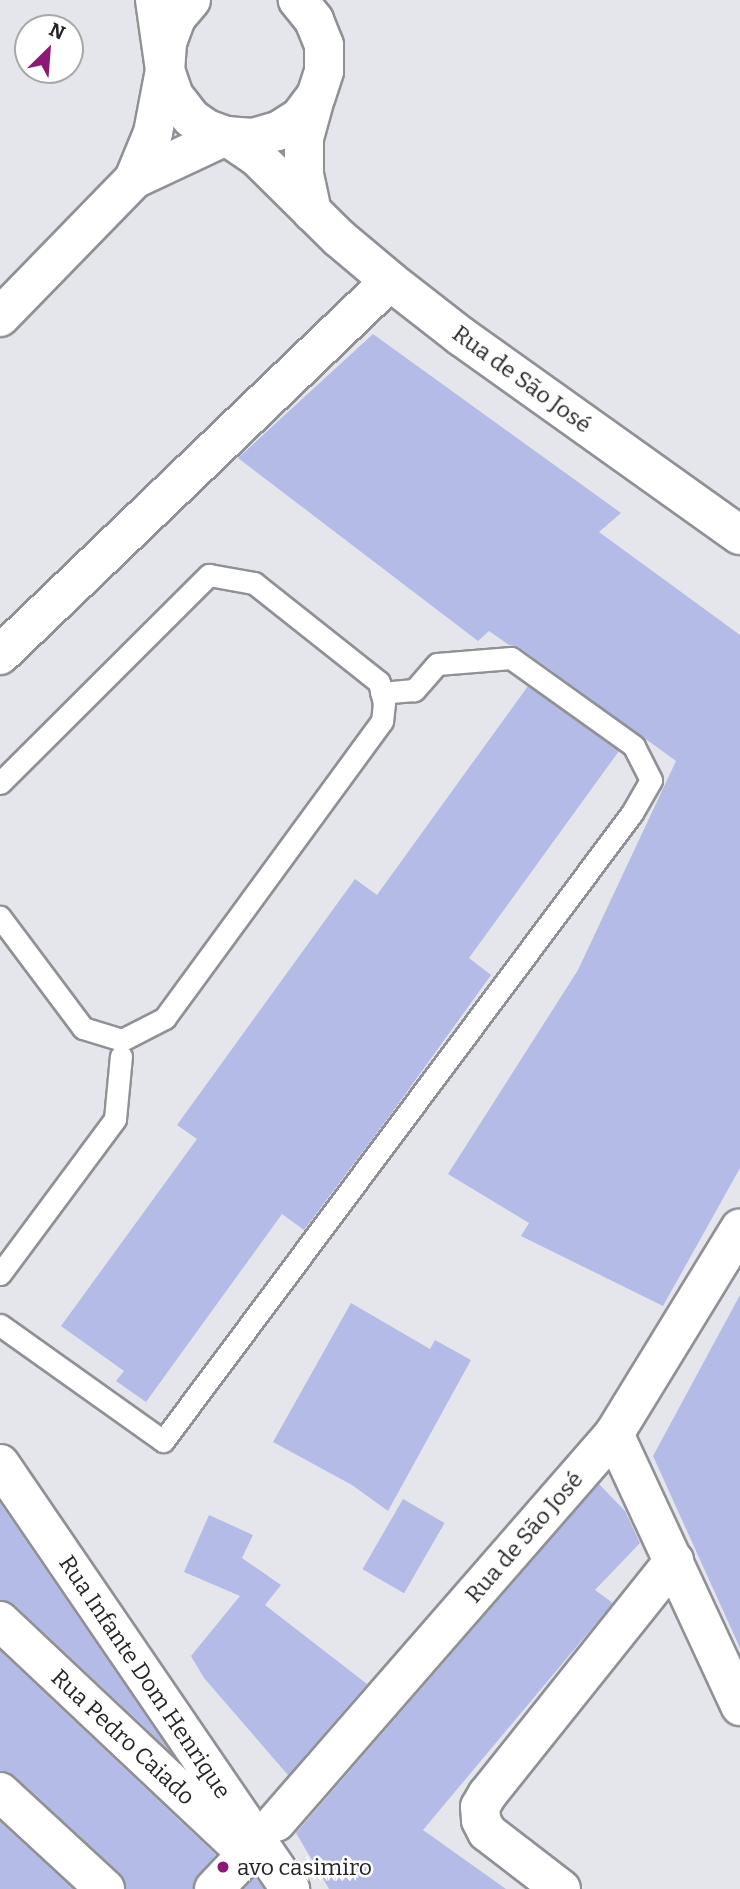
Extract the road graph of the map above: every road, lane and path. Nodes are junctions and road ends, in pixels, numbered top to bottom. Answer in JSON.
{"nodes":[{"id":1,"x":155,"y":0,"type":"edge"},
{"id":2,"x":191,"y":0,"type":"edge"},
{"id":3,"x":298,"y":0,"type":"edge"},
{"id":4,"x":326,"y":0,"type":"edge"},
{"id":5,"x":324,"y":45,"type":"junction"},
{"id":6,"x":166,"y":70,"type":"junction"},
{"id":7,"x":316,"y":96,"type":"junction"},
{"id":8,"x":226,"y":136,"type":"junction"},
{"id":9,"x":134,"y":179,"type":"junction"},
{"id":10,"x":312,"y":212,"type":"junction"},
{"id":11,"x":390,"y":281,"type":"junction"},
{"id":12,"x":0,"y":317,"type":"edge"},
{"id":13,"x":740,"y":536,"type":"edge"},
{"id":14,"x":0,"y":655,"type":"edge"},
{"id":15,"x":382,"y":693,"type":"junction"},
{"id":16,"x":0,"y":783,"type":"edge"},
{"id":17,"x":0,"y":917,"type":"edge"},
{"id":18,"x":121,"y":1056,"type":"dead end"},
{"id":19,"x":740,"y":1228,"type":"edge"},
{"id":20,"x":0,"y":1274,"type":"edge"},
{"id":21,"x":0,"y":1325,"type":"edge"},
{"id":22,"x":614,"y":1434,"type":"junction"},
{"id":23,"x":0,"y":1464,"type":"edge"},
{"id":24,"x":674,"y":1561,"type":"junction"},
{"id":25,"x":0,"y":1620,"type":"edge"},
{"id":26,"x":740,"y":1706,"type":"edge"},
{"id":27,"x":0,"y":1792,"type":"edge"},
{"id":28,"x":276,"y":1822,"type":"dead end"},
{"id":29,"x":105,"y":1889,"type":"edge"},
{"id":30,"x":214,"y":1889,"type":"edge"},
{"id":31,"x":290,"y":1889,"type":"edge"},
{"id":32,"x":561,"y":1889,"type":"edge"}],
"edges":[{"from":1,"to":6,"type":"street"},
{"from":2,"to":6,"type":"street"},
{"from":3,"to":5,"type":"street"},
{"from":4,"to":5,"type":"street"},
{"from":5,"to":7,"type":"street"},
{"from":6,"to":8,"type":"street","name":"Rua de São José"},
{"from":6,"to":9,"type":"street"},
{"from":7,"to":8,"type":"street"},
{"from":7,"to":10,"type":"street"},
{"from":8,"to":9,"type":"street"},
{"from":8,"to":10,"type":"street","name":"Rua de São José"},
{"from":9,"to":12,"type":"street"},
{"from":10,"to":11,"type":"street","name":"Rua de São José"},
{"from":11,"to":13,"type":"street","name":"Rua de São José"},
{"from":11,"to":14,"type":"street"},
{"from":15,"to":16,"type":"lane"},
{"from":15,"to":17,"type":"lane"},
{"from":15,"to":21,"type":"lane"},
{"from":18,"to":20,"type":"lane"},
{"from":19,"to":22,"type":"street","name":"Rua de São José"},
{"from":22,"to":24,"type":"street"},
{"from":22,"to":28,"type":"street","name":"Rua de São José"},
{"from":23,"to":31,"type":"street","name":"Rua Infante Dom Henrique"},
{"from":24,"to":26,"type":"street"},
{"from":24,"to":32,"type":"street"},
{"from":25,"to":30,"type":"street","name":"Rua Pedro Caiado"},
{"from":27,"to":29,"type":"street"}]}
